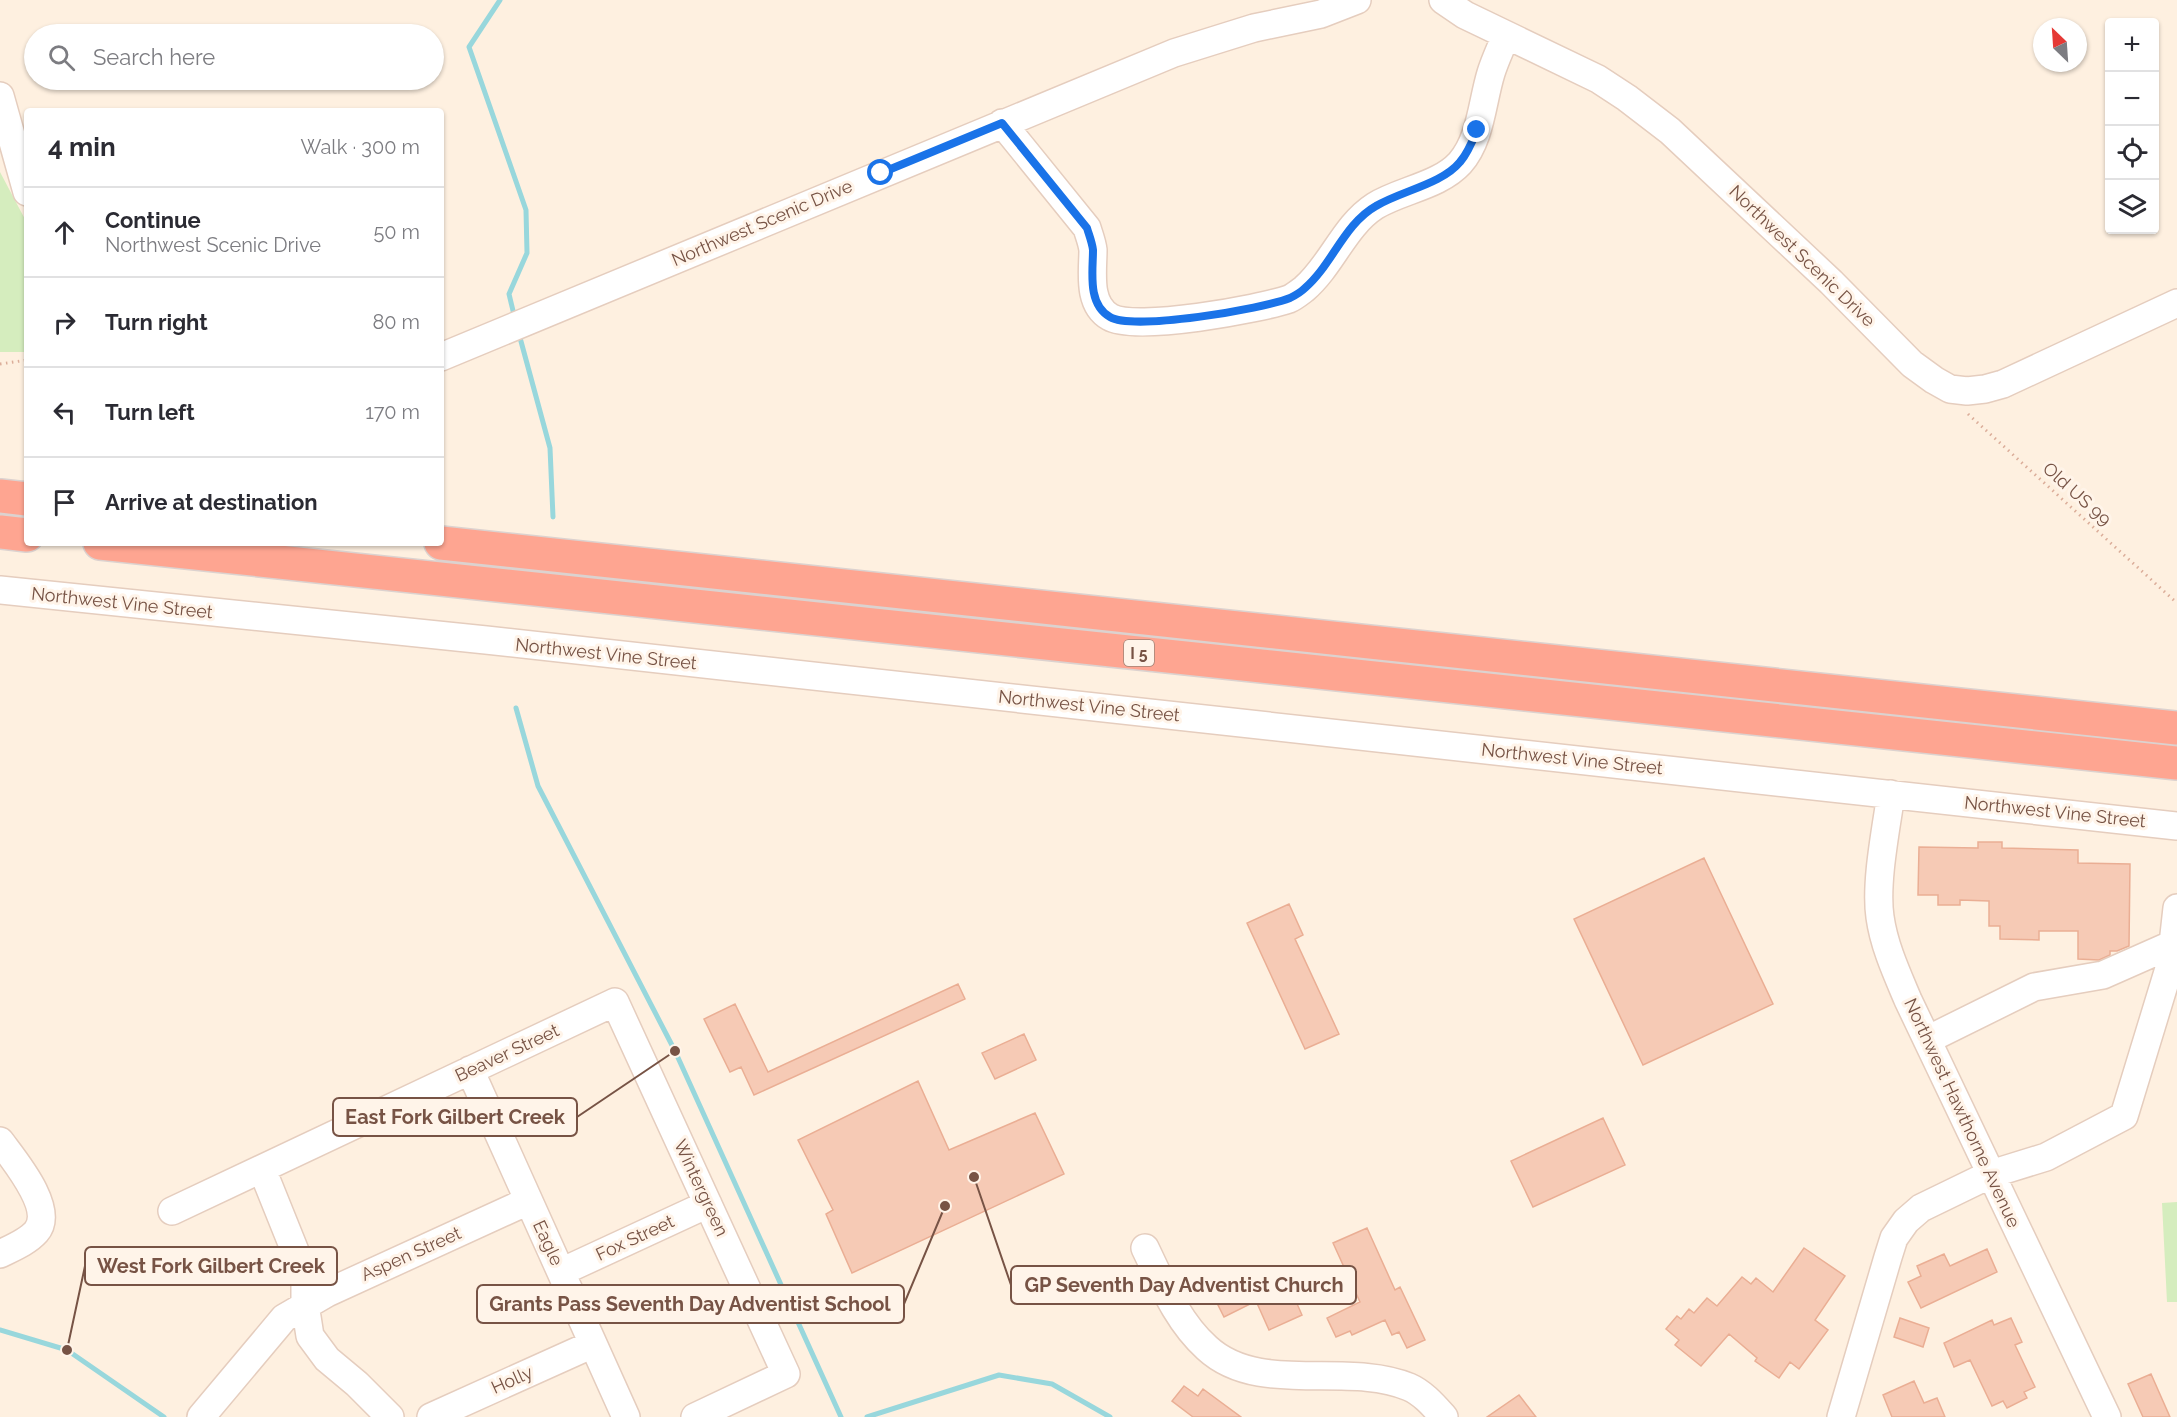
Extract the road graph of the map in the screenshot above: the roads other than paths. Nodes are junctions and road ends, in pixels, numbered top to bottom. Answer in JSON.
{"nodes":[{"id":1,"x":1357,"y":0,"type":"edge"},
{"id":2,"x":1443,"y":0,"type":"edge"},
{"id":3,"x":1506,"y":35,"type":"junction"},
{"id":4,"x":0,"y":96,"type":"edge"},
{"id":5,"x":1002,"y":123,"type":"junction"},
{"id":6,"x":24,"y":181,"type":"edge"},
{"id":7,"x":2177,"y":303,"type":"edge"},
{"id":8,"x":444,"y":356,"type":"edge"},
{"id":9,"x":0,"y":496,"type":"edge"},
{"id":10,"x":24,"y":499,"type":"edge"},
{"id":11,"x":0,"y":532,"type":"edge"},
{"id":12,"x":24,"y":535,"type":"edge"},
{"id":13,"x":444,"y":543,"type":"edge"},
{"id":14,"x":128,"y":546,"type":"edge"},
{"id":15,"x":0,"y":590,"type":"edge"},
{"id":16,"x":2177,"y":728,"type":"edge"},
{"id":17,"x":2177,"y":763,"type":"edge"},
{"id":18,"x":1891,"y":794,"type":"junction"},
{"id":19,"x":2177,"y":826,"type":"edge"},
{"id":20,"x":2177,"y":908,"type":"edge"},
{"id":21,"x":2173,"y":944,"type":"junction"},
{"id":22,"x":615,"y":1002,"type":"joint"},
{"id":23,"x":1928,"y":1040,"type":"junction"},
{"id":24,"x":470,"y":1070,"type":"junction"},
{"id":25,"x":0,"y":1141,"type":"edge"},
{"id":26,"x":262,"y":1169,"type":"junction"},
{"id":27,"x":1991,"y":1174,"type":"junction"},
{"id":28,"x":528,"y":1201,"type":"junction"},
{"id":29,"x":708,"y":1204,"type":"junction"},
{"id":30,"x":172,"y":1212,"type":"dead end"},
{"id":31,"x":1145,"y":1248,"type":"dead end"},
{"id":32,"x":0,"y":1254,"type":"edge"},
{"id":33,"x":561,"y":1272,"type":"junction"},
{"id":34,"x":305,"y":1304,"type":"junction"},
{"id":35,"x":593,"y":1344,"type":"junction"},
{"id":36,"x":201,"y":1417,"type":"edge"},
{"id":37,"x":390,"y":1417,"type":"edge"},
{"id":38,"x":431,"y":1417,"type":"edge"},
{"id":39,"x":626,"y":1417,"type":"edge"},
{"id":40,"x":694,"y":1417,"type":"edge"},
{"id":41,"x":1444,"y":1417,"type":"edge"},
{"id":42,"x":1841,"y":1417,"type":"edge"},
{"id":43,"x":2107,"y":1417,"type":"edge"}],
"edges":[{"from":1,"to":5,"type":"street","name":"Northwest Scenic Drive"},
{"from":2,"to":3,"type":"street","name":"Northwest Scenic Drive"},
{"from":3,"to":5,"type":"street"},
{"from":3,"to":7,"type":"street","name":"Northwest Scenic Drive"},
{"from":4,"to":6,"type":"street"},
{"from":5,"to":8,"type":"street","name":"Northwest Scenic Drive"},
{"from":9,"to":10,"type":"highway"},
{"from":11,"to":12,"type":"highway"},
{"from":13,"to":16,"type":"highway","number":"I 5"},
{"from":14,"to":17,"type":"highway","number":"I 5"},
{"from":15,"to":18,"type":"street","name":"Northwest Vine Street"},
{"from":18,"to":19,"type":"street","name":"Northwest Vine Street"},
{"from":18,"to":23,"type":"street","name":"Northwest Hawthorne Avenue"},
{"from":20,"to":21,"type":"street"},
{"from":21,"to":23,"type":"street"},
{"from":21,"to":27,"type":"street"},
{"from":22,"to":24,"type":"street","name":"Beaver Street"},
{"from":22,"to":29,"type":"street","name":"Wintergreen"},
{"from":23,"to":27,"type":"street","name":"Northwest Hawthorne Avenue"},
{"from":24,"to":26,"type":"street","name":"Beaver Street"},
{"from":24,"to":28,"type":"street","name":"Eagle"},
{"from":25,"to":32,"type":"street"},
{"from":26,"to":30,"type":"street","name":"Beaver Street"},
{"from":26,"to":34,"type":"street"},
{"from":27,"to":42,"type":"street"},
{"from":27,"to":43,"type":"street","name":"Northwest Hawthorne Avenue"},
{"from":28,"to":33,"type":"street","name":"Eagle"},
{"from":28,"to":34,"type":"street","name":"Aspen Street"},
{"from":29,"to":33,"type":"street","name":"Fox Street"},
{"from":29,"to":40,"type":"street","name":"Wintergreen"},
{"from":31,"to":41,"type":"street"},
{"from":33,"to":35,"type":"street","name":"Eagle"},
{"from":34,"to":36,"type":"street","name":"Aspen Street"},
{"from":34,"to":37,"type":"street"},
{"from":35,"to":38,"type":"street","name":"Holly"},
{"from":35,"to":39,"type":"street","name":"Eagle"}]}
